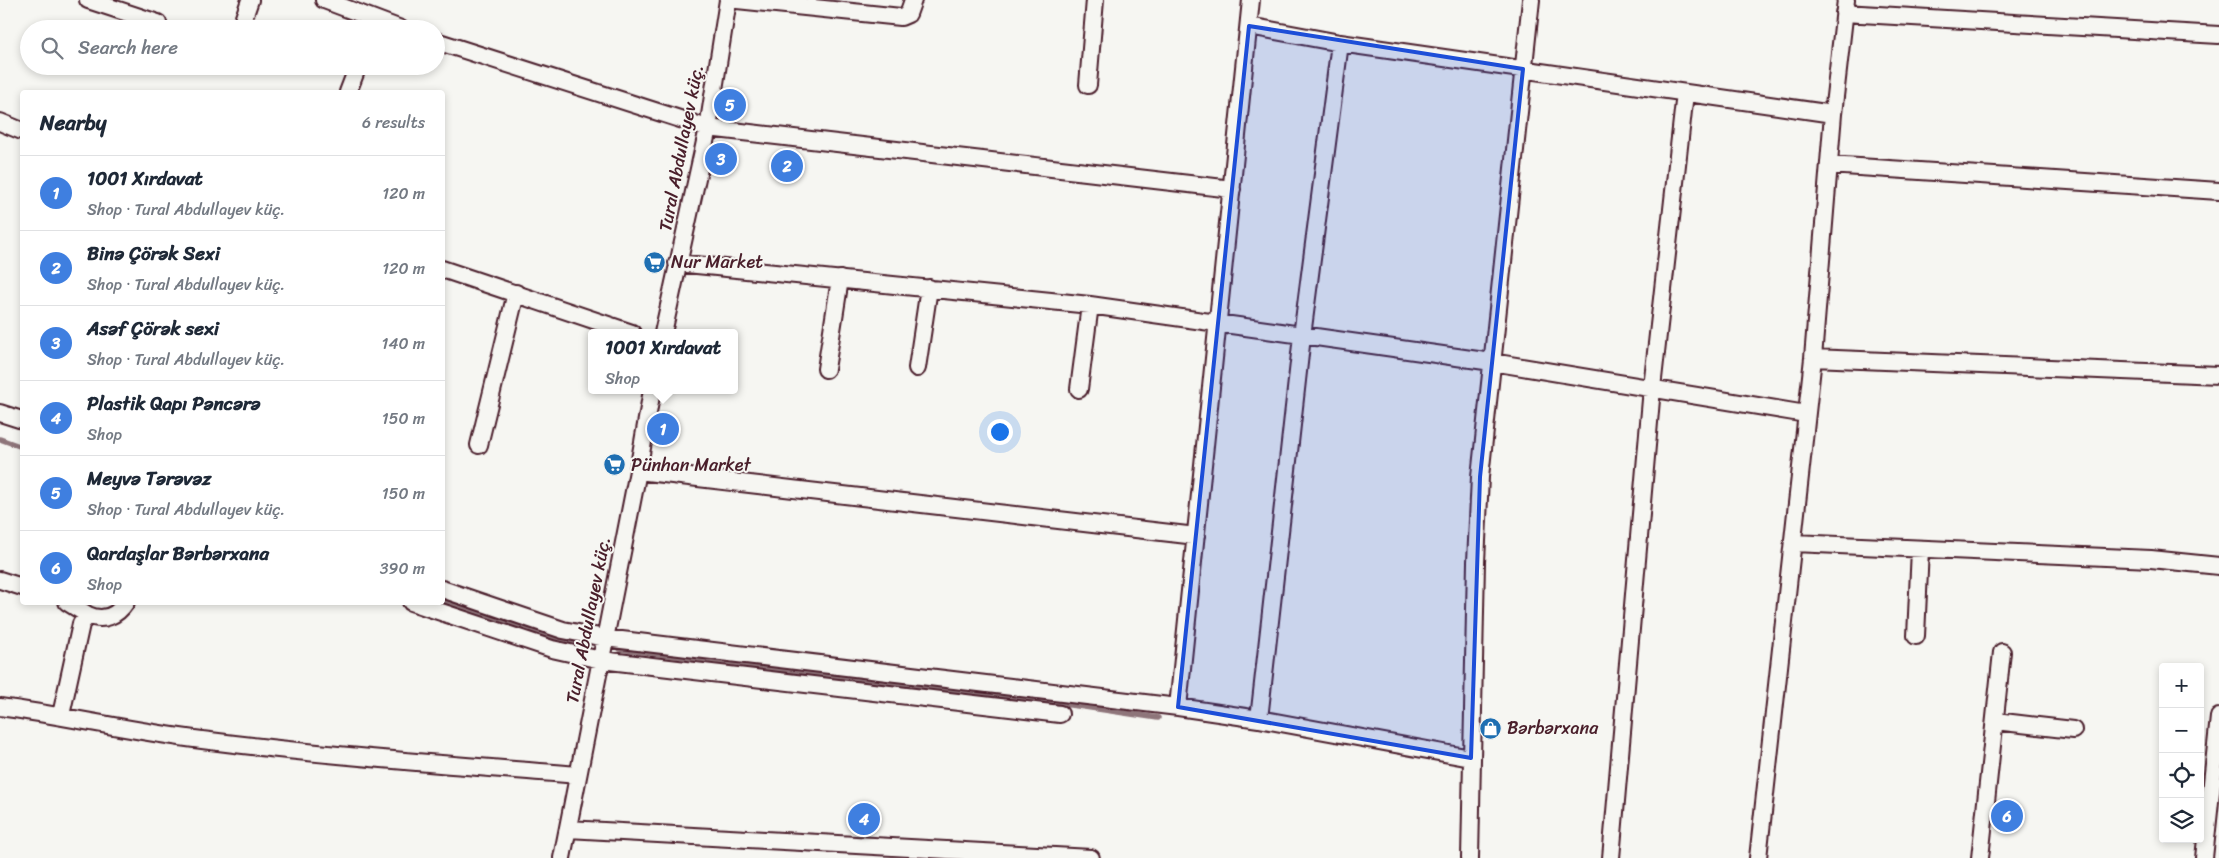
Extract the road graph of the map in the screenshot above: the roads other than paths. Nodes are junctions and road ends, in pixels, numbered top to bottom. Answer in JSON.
{"nodes":[{"id":1,"x":88,"y":0,"type":"edge"},
{"id":2,"x":250,"y":0,"type":"edge"},
{"id":3,"x":324,"y":0,"type":"edge"},
{"id":4,"x":728,"y":0,"type":"edge"},
{"id":5,"x":737,"y":0,"type":"edge"},
{"id":6,"x":913,"y":0,"type":"edge"},
{"id":7,"x":1095,"y":0,"type":"edge"},
{"id":8,"x":1251,"y":0,"type":"edge"},
{"id":9,"x":1531,"y":0,"type":"edge"},
{"id":10,"x":1845,"y":7,"type":"edge"},
{"id":11,"x":149,"y":20,"type":"edge"},
{"id":12,"x":243,"y":20,"type":"edge"},
{"id":13,"x":364,"y":20,"type":"edge"},
{"id":14,"x":1249,"y":26,"type":"junction"},
{"id":15,"x":2219,"y":35,"type":"edge"},
{"id":16,"x":1340,"y":43,"type":"junction"},
{"id":17,"x":445,"y":44,"type":"edge"},
{"id":18,"x":1523,"y":69,"type":"junction"},
{"id":19,"x":355,"y":75,"type":"edge"},
{"id":20,"x":1088,"y":85,"type":"dead end"},
{"id":21,"x":349,"y":90,"type":"edge"},
{"id":22,"x":1685,"y":93,"type":"junction"},
{"id":23,"x":1833,"y":114,"type":"junction"},
{"id":24,"x":0,"y":122,"type":"edge"},
{"id":25,"x":708,"y":128,"type":"junction"},
{"id":26,"x":20,"y":130,"type":"edge"},
{"id":27,"x":1829,"y":165,"type":"junction"},
{"id":28,"x":1232,"y":189,"type":"junction"},
{"id":29,"x":2219,"y":191,"type":"edge"},
{"id":30,"x":677,"y":263,"type":"junction"},
{"id":31,"x":445,"y":270,"type":"edge"},
{"id":32,"x":840,"y":279,"type":"junction"},
{"id":33,"x":929,"y":288,"type":"junction"},
{"id":34,"x":516,"y":293,"type":"junction"},
{"id":35,"x":1090,"y":305,"type":"junction"},
{"id":36,"x":1219,"y":324,"type":"junction"},
{"id":37,"x":620,"y":329,"type":"edge"},
{"id":38,"x":664,"y":329,"type":"edge"},
{"id":39,"x":1302,"y":336,"type":"junction"},
{"id":40,"x":1813,"y":358,"type":"junction"},
{"id":41,"x":1492,"y":362,"type":"junction"},
{"id":42,"x":917,"y":368,"type":"dead end"},
{"id":43,"x":826,"y":369,"type":"dead end"},
{"id":44,"x":2219,"y":376,"type":"edge"},
{"id":45,"x":1652,"y":388,"type":"junction"},
{"id":46,"x":1079,"y":389,"type":"dead end"},
{"id":47,"x":651,"y":394,"type":"edge"},
{"id":48,"x":0,"y":413,"type":"edge"},
{"id":49,"x":1806,"y":414,"type":"junction"},
{"id":50,"x":20,"y":419,"type":"edge"},
{"id":51,"x":479,"y":445,"type":"dead end"},
{"id":52,"x":638,"y":471,"type":"junction"},
{"id":53,"x":1196,"y":536,"type":"junction"},
{"id":54,"x":1794,"y":543,"type":"junction"},
{"id":55,"x":1920,"y":548,"type":"junction"},
{"id":56,"x":2219,"y":566,"type":"edge"},
{"id":57,"x":0,"y":580,"type":"edge"},
{"id":58,"x":20,"y":586,"type":"edge"},
{"id":59,"x":445,"y":590,"type":"edge"},
{"id":60,"x":72,"y":605,"type":"edge"},
{"id":61,"x":124,"y":605,"type":"edge"},
{"id":62,"x":421,"y":605,"type":"edge"},
{"id":63,"x":88,"y":615,"type":"junction"},
{"id":64,"x":1916,"y":636,"type":"dead end"},
{"id":65,"x":605,"y":638,"type":"junction"},
{"id":66,"x":2002,"y":652,"type":"dead end"},
{"id":67,"x":601,"y":660,"type":"junction"},
{"id":68,"x":0,"y":707,"type":"edge"},
{"id":69,"x":1178,"y":707,"type":"junction"},
{"id":70,"x":1060,"y":714,"type":"dead end"},
{"id":71,"x":61,"y":715,"type":"junction"},
{"id":72,"x":2219,"y":717,"type":"edge"},
{"id":73,"x":1260,"y":719,"type":"junction"},
{"id":74,"x":1995,"y":721,"type":"junction"},
{"id":75,"x":2073,"y":730,"type":"dead end"},
{"id":76,"x":1472,"y":758,"type":"junction"},
{"id":77,"x":578,"y":775,"type":"junction"},
{"id":78,"x":568,"y":829,"type":"junction"},
{"id":79,"x":562,"y":858,"type":"edge"},
{"id":80,"x":1091,"y":858,"type":"edge"},
{"id":81,"x":1470,"y":858,"type":"edge"},
{"id":82,"x":1611,"y":858,"type":"edge"},
{"id":83,"x":1758,"y":858,"type":"edge"},
{"id":84,"x":1980,"y":858,"type":"edge"},
{"id":85,"x":2204,"y":858,"type":"edge"}],
"edges":[{"from":1,"to":11,"type":"street"},
{"from":2,"to":12,"type":"street"},
{"from":3,"to":13,"type":"street"},
{"from":4,"to":25,"type":"street","name":"Tural Abdullayev küç."},
{"from":5,"to":6,"type":"street"},
{"from":7,"to":20,"type":"street"},
{"from":8,"to":14,"type":"street"},
{"from":9,"to":18,"type":"street"},
{"from":10,"to":15,"type":"street"},
{"from":10,"to":23,"type":"street"},
{"from":14,"to":16,"type":"street"},
{"from":14,"to":28,"type":"street"},
{"from":16,"to":18,"type":"street"},
{"from":16,"to":39,"type":"street"},
{"from":17,"to":25,"type":"street"},
{"from":18,"to":22,"type":"street"},
{"from":18,"to":41,"type":"street"},
{"from":19,"to":21,"type":"street"},
{"from":22,"to":23,"type":"street"},
{"from":22,"to":45,"type":"street"},
{"from":23,"to":27,"type":"street"},
{"from":24,"to":26,"type":"street"},
{"from":25,"to":28,"type":"street"},
{"from":25,"to":30,"type":"street","name":"Tural Abdullayev küç."},
{"from":27,"to":29,"type":"street"},
{"from":27,"to":40,"type":"street"},
{"from":28,"to":36,"type":"street"},
{"from":30,"to":32,"type":"street"},
{"from":30,"to":38,"type":"street","name":"Tural Abdullayev küç."},
{"from":31,"to":34,"type":"street"},
{"from":32,"to":33,"type":"street"},
{"from":32,"to":43,"type":"street"},
{"from":33,"to":35,"type":"street"},
{"from":33,"to":42,"type":"street"},
{"from":34,"to":37,"type":"street"},
{"from":34,"to":51,"type":"street"},
{"from":35,"to":36,"type":"street"},
{"from":35,"to":46,"type":"street"},
{"from":36,"to":39,"type":"street"},
{"from":36,"to":53,"type":"street"},
{"from":39,"to":41,"type":"street"},
{"from":39,"to":73,"type":"street"},
{"from":40,"to":44,"type":"street"},
{"from":40,"to":49,"type":"street"},
{"from":41,"to":45,"type":"street"},
{"from":41,"to":76,"type":"street"},
{"from":45,"to":49,"type":"street"},
{"from":45,"to":82,"type":"street"},
{"from":47,"to":52,"type":"street","name":"Tural Abdullayev küç."},
{"from":48,"to":50,"type":"street"},
{"from":49,"to":54,"type":"street"},
{"from":52,"to":53,"type":"street"},
{"from":52,"to":65,"type":"street","name":"Tural Abdullayev küç."},
{"from":53,"to":69,"type":"street"},
{"from":54,"to":55,"type":"street"},
{"from":54,"to":83,"type":"street"},
{"from":55,"to":56,"type":"street"},
{"from":55,"to":64,"type":"street"},
{"from":57,"to":58,"type":"street"},
{"from":59,"to":65,"type":"street"},
{"from":60,"to":63,"type":"street"},
{"from":61,"to":63,"type":"street"},
{"from":62,"to":67,"type":"street"},
{"from":63,"to":71,"type":"street"},
{"from":65,"to":67,"type":"street","name":"Tural Abdullayev küç."},
{"from":65,"to":69,"type":"street"},
{"from":66,"to":74,"type":"street"},
{"from":67,"to":70,"type":"street"},
{"from":67,"to":77,"type":"street","name":"Tural Abdullayev küç."},
{"from":68,"to":71,"type":"street"},
{"from":69,"to":73,"type":"street"},
{"from":71,"to":77,"type":"street"},
{"from":72,"to":85,"type":"street"},
{"from":73,"to":76,"type":"street"},
{"from":74,"to":75,"type":"street"},
{"from":74,"to":84,"type":"street"},
{"from":76,"to":81,"type":"street"},
{"from":77,"to":78,"type":"street","name":"Tural Abdullayev küç."},
{"from":78,"to":79,"type":"street","name":"Tural Abdullayev küç."},
{"from":78,"to":80,"type":"street"}]}
